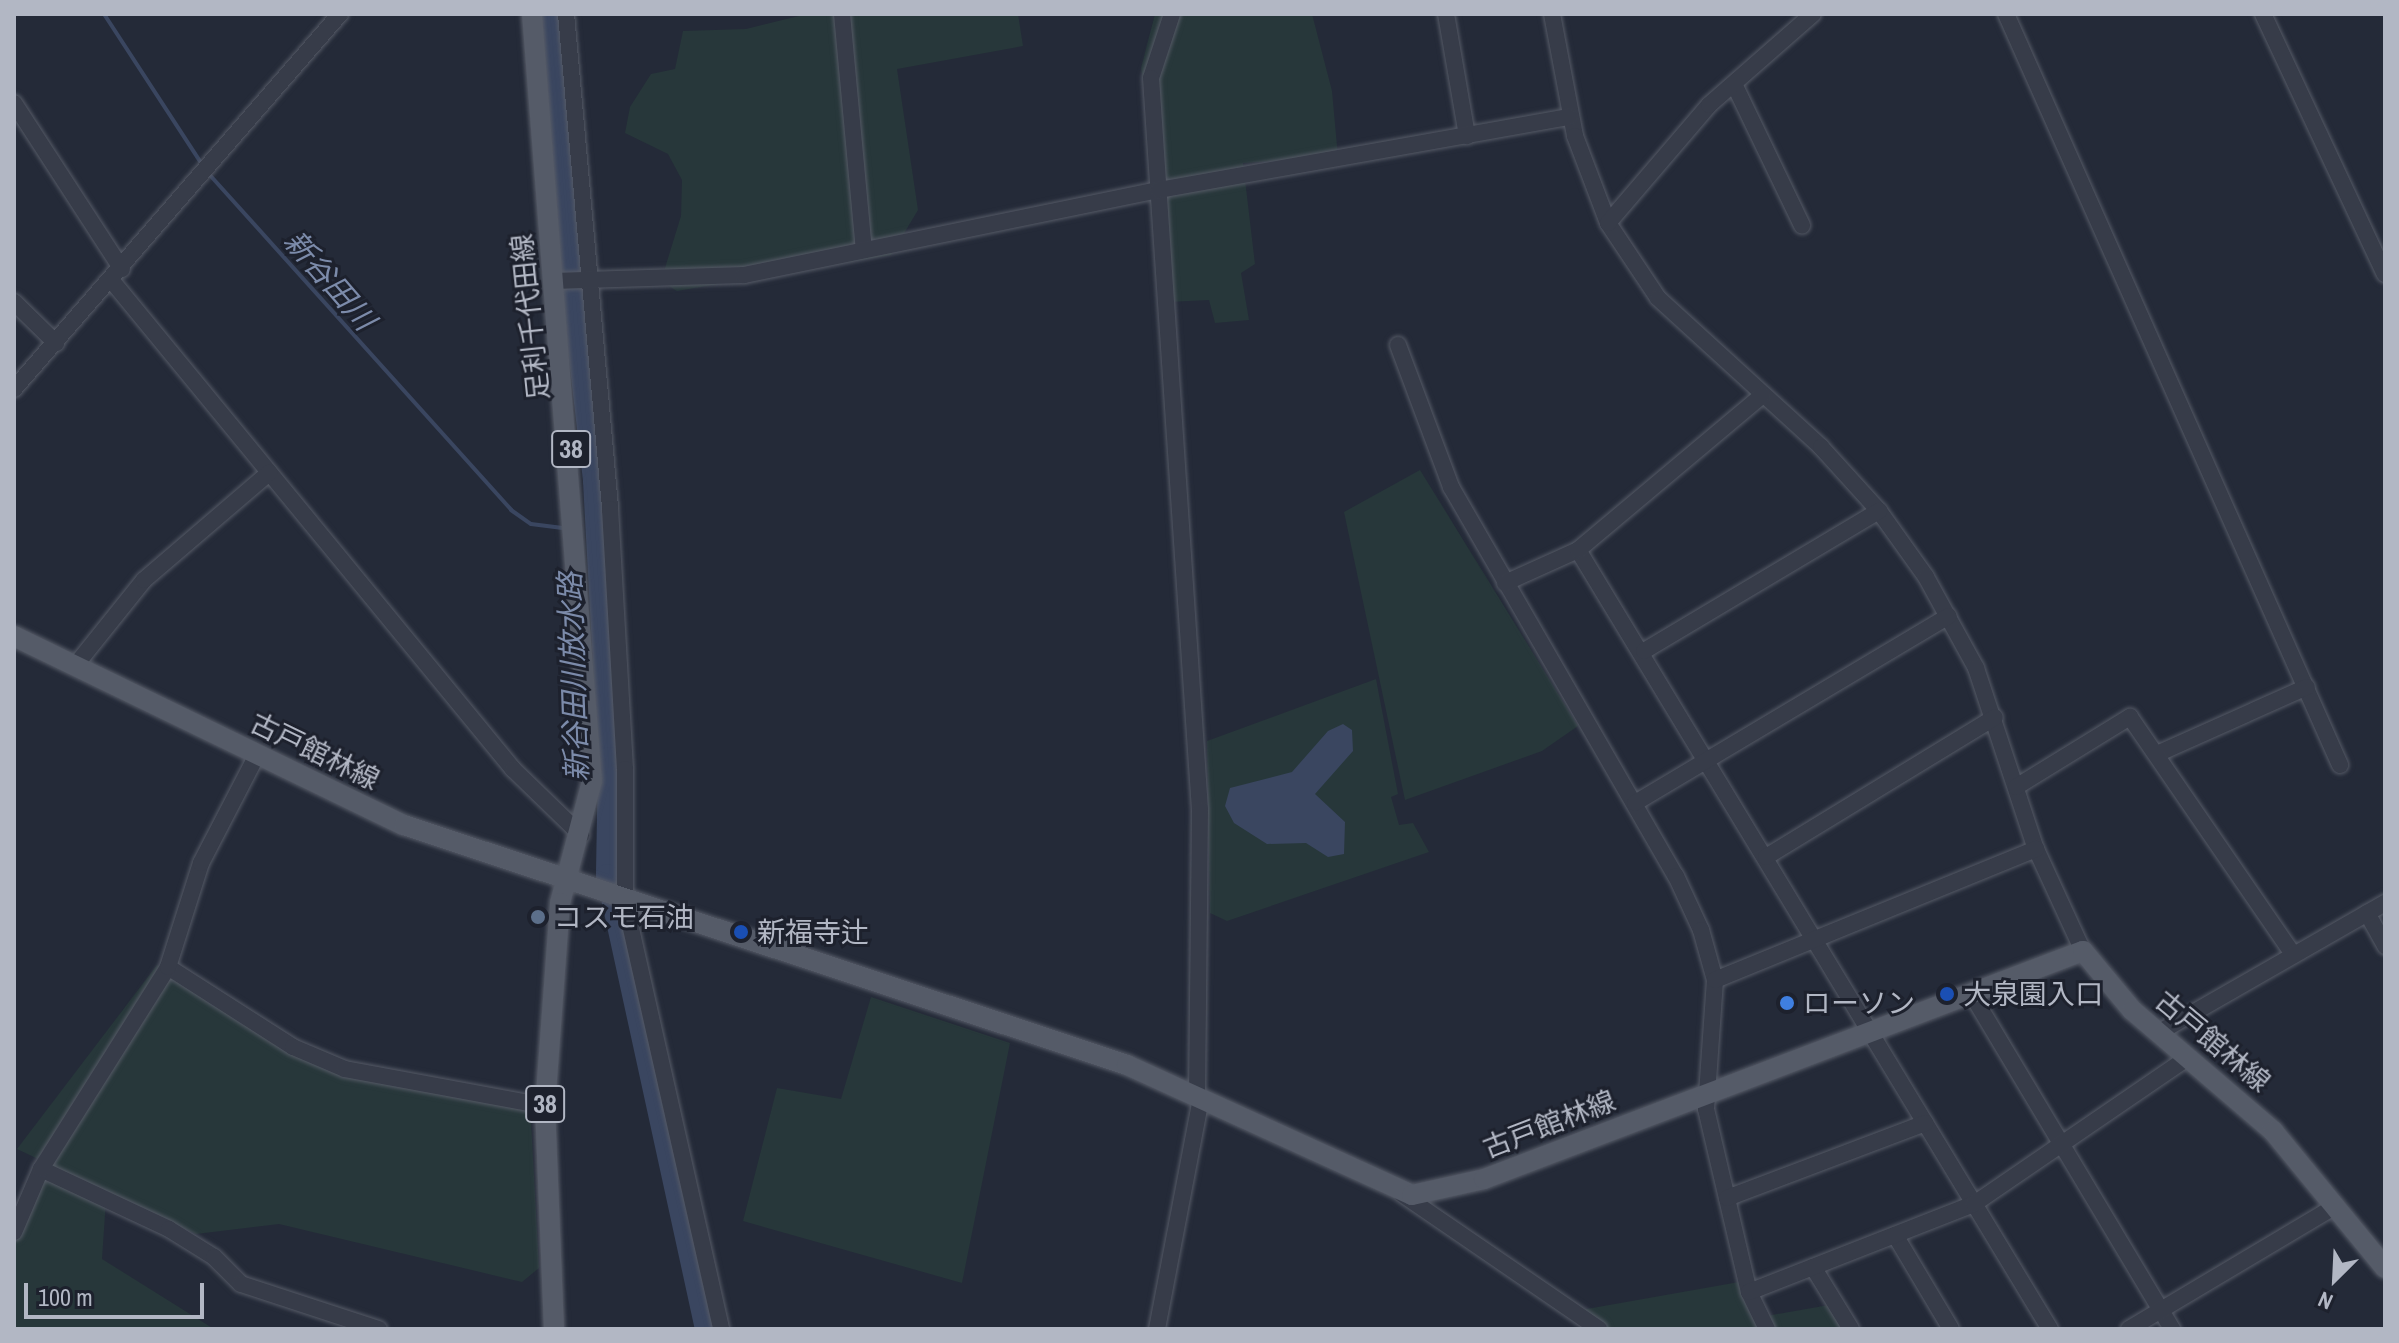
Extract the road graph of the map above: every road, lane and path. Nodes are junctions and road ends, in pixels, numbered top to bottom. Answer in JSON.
{"nodes":[{"id":1,"x":340,"y":14,"type":"edge"},
{"id":2,"x":532,"y":14,"type":"edge"},
{"id":3,"x":566,"y":14,"type":"edge"},
{"id":4,"x":842,"y":14,"type":"edge"},
{"id":5,"x":1172,"y":14,"type":"edge"},
{"id":6,"x":1446,"y":14,"type":"edge"},
{"id":7,"x":1552,"y":14,"type":"edge"},
{"id":8,"x":1813,"y":14,"type":"edge"},
{"id":9,"x":2006,"y":14,"type":"edge"},
{"id":10,"x":2263,"y":14,"type":"edge"},
{"id":11,"x":1734,"y":84,"type":"junction"},
{"id":12,"x":14,"y":103,"type":"edge"},
{"id":13,"x":1570,"y":117,"type":"junction"},
{"id":14,"x":1467,"y":136,"type":"junction"},
{"id":15,"x":1159,"y":190,"type":"junction"},
{"id":16,"x":1608,"y":223,"type":"junction"},
{"id":17,"x":1802,"y":225,"type":"dead end"},
{"id":18,"x":864,"y":250,"type":"junction"},
{"id":19,"x":2385,"y":274,"type":"edge"},
{"id":20,"x":117,"y":275,"type":"junction"},
{"id":21,"x":586,"y":278,"type":"junction"},
{"id":22,"x":558,"y":280,"type":"junction"},
{"id":23,"x":14,"y":302,"type":"edge"},
{"id":24,"x":56,"y":343,"type":"junction"},
{"id":25,"x":1398,"y":345,"type":"dead end"},
{"id":26,"x":14,"y":389,"type":"edge"},
{"id":27,"x":1763,"y":395,"type":"junction"},
{"id":28,"x":269,"y":473,"type":"junction"},
{"id":29,"x":1879,"y":511,"type":"junction"},
{"id":30,"x":1578,"y":550,"type":"junction"},
{"id":31,"x":1505,"y":583,"type":"junction"},
{"id":32,"x":1949,"y":616,"type":"junction"},
{"id":33,"x":14,"y":636,"type":"edge"},
{"id":34,"x":1644,"y":651,"type":"junction"},
{"id":35,"x":75,"y":666,"type":"junction"},
{"id":36,"x":2307,"y":687,"type":"junction"},
{"id":37,"x":1995,"y":717,"type":"junction"},
{"id":38,"x":258,"y":753,"type":"junction"},
{"id":39,"x":2157,"y":754,"type":"junction"},
{"id":40,"x":1706,"y":761,"type":"junction"},
{"id":41,"x":2340,"y":765,"type":"dead end"},
{"id":42,"x":2016,"y":787,"type":"junction"},
{"id":43,"x":1635,"y":803,"type":"junction"},
{"id":44,"x":581,"y":835,"type":"junction"},
{"id":45,"x":2036,"y":849,"type":"junction"},
{"id":46,"x":1766,"y":857,"type":"junction"},
{"id":47,"x":565,"y":881,"type":"junction"},
{"id":48,"x":623,"y":901,"type":"junction"},
{"id":49,"x":2385,"y":903,"type":"edge"},
{"id":50,"x":2367,"y":913,"type":"junction"},
{"id":51,"x":1813,"y":937,"type":"junction"},
{"id":52,"x":2385,"y":946,"type":"edge"},
{"id":53,"x":2083,"y":951,"type":"junction"},
{"id":54,"x":2292,"y":953,"type":"junction"},
{"id":55,"x":168,"y":967,"type":"junction"},
{"id":56,"x":1715,"y":980,"type":"junction"},
{"id":57,"x":1971,"y":993,"type":"junction"},
{"id":58,"x":1870,"y":1031,"type":"junction"},
{"id":59,"x":2158,"y":1033,"type":"junction"},
{"id":60,"x":2189,"y":1057,"type":"junction"},
{"id":61,"x":1705,"y":1095,"type":"junction"},
{"id":62,"x":1199,"y":1097,"type":"junction"},
{"id":63,"x":545,"y":1106,"type":"junction"},
{"id":64,"x":1925,"y":1123,"type":"junction"},
{"id":65,"x":2064,"y":1147,"type":"junction"},
{"id":66,"x":41,"y":1169,"type":"junction"},
{"id":67,"x":1401,"y":1193,"type":"junction"},
{"id":68,"x":1727,"y":1198,"type":"junction"},
{"id":69,"x":1974,"y":1204,"type":"junction"},
{"id":70,"x":2335,"y":1206,"type":"junction"},
{"id":71,"x":14,"y":1232,"type":"edge"},
{"id":72,"x":1895,"y":1235,"type":"junction"},
{"id":73,"x":2378,"y":1245,"type":"edge"},
{"id":74,"x":1813,"y":1267,"type":"junction"},
{"id":75,"x":2385,"y":1268,"type":"edge"},
{"id":76,"x":1749,"y":1292,"type":"junction"},
{"id":77,"x":2160,"y":1310,"type":"junction"},
{"id":78,"x":379,"y":1329,"type":"edge"},
{"id":79,"x":554,"y":1329,"type":"edge"},
{"id":80,"x":721,"y":1329,"type":"edge"},
{"id":81,"x":1157,"y":1329,"type":"edge"},
{"id":82,"x":1599,"y":1329,"type":"edge"},
{"id":83,"x":1767,"y":1329,"type":"edge"},
{"id":84,"x":1851,"y":1329,"type":"edge"},
{"id":85,"x":1951,"y":1329,"type":"edge"},
{"id":86,"x":2050,"y":1329,"type":"edge"},
{"id":87,"x":2129,"y":1329,"type":"edge"},
{"id":88,"x":2172,"y":1329,"type":"edge"}],
"edges":[{"from":1,"to":20,"type":"street"},
{"from":2,"to":22,"type":"main road","name":"足利千代田線","number":"38"},
{"from":3,"to":21,"type":"street"},
{"from":4,"to":18,"type":"street"},
{"from":5,"to":15,"type":"street"},
{"from":6,"to":14,"type":"street"},
{"from":7,"to":13,"type":"street"},
{"from":8,"to":11,"type":"street"},
{"from":9,"to":36,"type":"street"},
{"from":10,"to":19,"type":"street"},
{"from":11,"to":16,"type":"street"},
{"from":11,"to":17,"type":"street"},
{"from":12,"to":20,"type":"street"},
{"from":13,"to":14,"type":"street"},
{"from":13,"to":16,"type":"street"},
{"from":14,"to":15,"type":"street"},
{"from":15,"to":18,"type":"street"},
{"from":15,"to":62,"type":"street"},
{"from":16,"to":27,"type":"street"},
{"from":18,"to":21,"type":"street"},
{"from":20,"to":24,"type":"street"},
{"from":20,"to":28,"type":"street"},
{"from":21,"to":22,"type":"street"},
{"from":21,"to":48,"type":"street"},
{"from":22,"to":44,"type":"main road","name":"足利千代田線","number":"38"},
{"from":23,"to":24,"type":"street"},
{"from":24,"to":26,"type":"street"},
{"from":25,"to":31,"type":"street"},
{"from":27,"to":29,"type":"street"},
{"from":27,"to":30,"type":"street"},
{"from":28,"to":35,"type":"street"},
{"from":28,"to":44,"type":"street"},
{"from":29,"to":32,"type":"street"},
{"from":29,"to":34,"type":"street"},
{"from":30,"to":31,"type":"street"},
{"from":30,"to":34,"type":"street"},
{"from":31,"to":43,"type":"street"},
{"from":32,"to":37,"type":"street"},
{"from":32,"to":40,"type":"street"},
{"from":33,"to":35,"type":"main road","name":"古戸館林線"},
{"from":34,"to":40,"type":"street"},
{"from":35,"to":38,"type":"main road","name":"古戸館林線"},
{"from":36,"to":39,"type":"street"},
{"from":36,"to":41,"type":"street"},
{"from":37,"to":42,"type":"street"},
{"from":37,"to":46,"type":"street"},
{"from":38,"to":47,"type":"main road","name":"古戸館林線"},
{"from":38,"to":55,"type":"street"},
{"from":39,"to":42,"type":"street"},
{"from":39,"to":54,"type":"street"},
{"from":40,"to":43,"type":"street"},
{"from":40,"to":46,"type":"street"},
{"from":42,"to":45,"type":"street"},
{"from":43,"to":56,"type":"street"},
{"from":44,"to":47,"type":"main road","name":"足利千代田線","number":"38"},
{"from":45,"to":51,"type":"street"},
{"from":45,"to":53,"type":"street"},
{"from":46,"to":51,"type":"street"},
{"from":47,"to":48,"type":"main road","name":"古戸館林線"},
{"from":47,"to":63,"type":"main road","name":"足利千代田線","number":"38"},
{"from":48,"to":62,"type":"main road","name":"古戸館林線"},
{"from":48,"to":80,"type":"street"},
{"from":49,"to":50,"type":"street"},
{"from":50,"to":52,"type":"street"},
{"from":50,"to":54,"type":"street"},
{"from":51,"to":56,"type":"street"},
{"from":51,"to":58,"type":"street"},
{"from":53,"to":57,"type":"main road","name":"古戸館林線"},
{"from":53,"to":59,"type":"main road","name":"古戸館林線"},
{"from":54,"to":59,"type":"street"},
{"from":55,"to":63,"type":"street"},
{"from":55,"to":66,"type":"street"},
{"from":56,"to":61,"type":"street"},
{"from":57,"to":58,"type":"main road","name":"古戸館林線"},
{"from":57,"to":65,"type":"street"},
{"from":58,"to":61,"type":"main road","name":"古戸館林線"},
{"from":58,"to":64,"type":"street"},
{"from":59,"to":60,"type":"main road","name":"古戸館林線"},
{"from":60,"to":65,"type":"street"},
{"from":60,"to":70,"type":"main road","name":"古戸館林線"},
{"from":61,"to":67,"type":"main road","name":"古戸館林線"},
{"from":61,"to":68,"type":"street"},
{"from":62,"to":67,"type":"main road","name":"古戸館林線"},
{"from":62,"to":81,"type":"street"},
{"from":63,"to":79,"type":"main road","name":"足利千代田線","number":"38"},
{"from":64,"to":68,"type":"street"},
{"from":64,"to":69,"type":"street"},
{"from":65,"to":69,"type":"street"},
{"from":65,"to":77,"type":"street"},
{"from":66,"to":71,"type":"street"},
{"from":66,"to":78,"type":"street"},
{"from":67,"to":82,"type":"street"},
{"from":68,"to":76,"type":"street"},
{"from":69,"to":72,"type":"street"},
{"from":69,"to":86,"type":"street"},
{"from":70,"to":73,"type":"main road","name":"古戸館林線"},
{"from":70,"to":77,"type":"street"},
{"from":72,"to":74,"type":"street"},
{"from":72,"to":85,"type":"street"},
{"from":73,"to":75,"type":"main road","name":"古戸館林線"},
{"from":74,"to":76,"type":"street"},
{"from":74,"to":84,"type":"street"},
{"from":76,"to":83,"type":"street"},
{"from":77,"to":87,"type":"street"},
{"from":77,"to":88,"type":"street"}]}
